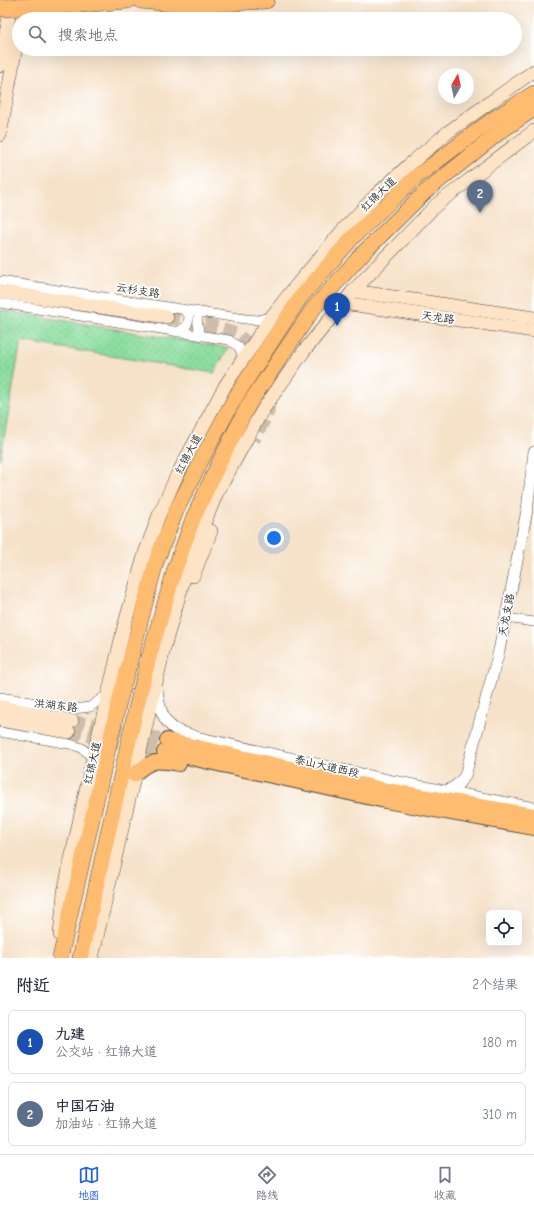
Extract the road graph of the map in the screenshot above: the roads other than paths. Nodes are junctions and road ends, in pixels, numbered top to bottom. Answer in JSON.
{"nodes":[{"id":1,"x":12,"y":0,"type":"edge"},
{"id":2,"x":24,"y":0,"type":"edge"},
{"id":3,"x":128,"y":0,"type":"edge"},
{"id":4,"x":141,"y":0,"type":"edge"},
{"id":5,"x":266,"y":0,"type":"edge"},
{"id":6,"x":0,"y":8,"type":"edge"},
{"id":7,"x":22,"y":12,"type":"edge"},
{"id":8,"x":12,"y":45,"type":"edge"},
{"id":9,"x":3,"y":65,"type":"edge"},
{"id":10,"x":534,"y":71,"type":"edge"},
{"id":11,"x":534,"y":93,"type":"edge"},
{"id":12,"x":534,"y":109,"type":"edge"},
{"id":13,"x":534,"y":131,"type":"edge"},
{"id":14,"x":0,"y":135,"type":"edge"},
{"id":15,"x":0,"y":281,"type":"edge"},
{"id":16,"x":353,"y":291,"type":"junction"},
{"id":17,"x":0,"y":292,"type":"edge"},
{"id":18,"x":0,"y":303,"type":"edge"},
{"id":19,"x":343,"y":303,"type":"junction"},
{"id":20,"x":183,"y":309,"type":"junction"},
{"id":21,"x":199,"y":312,"type":"junction"},
{"id":22,"x":272,"y":316,"type":"junction"},
{"id":23,"x":167,"y":317,"type":"tunnel mouth"},
{"id":24,"x":534,"y":318,"type":"edge"},
{"id":25,"x":534,"y":330,"type":"edge"},
{"id":26,"x":177,"y":332,"type":"junction"},
{"id":27,"x":201,"y":336,"type":"junction"},
{"id":28,"x":244,"y":358,"type":"junction"},
{"id":29,"x":254,"y":440,"type":"tunnel mouth"},
{"id":30,"x":534,"y":452,"type":"edge"},
{"id":31,"x":506,"y":618,"type":"junction"},
{"id":32,"x":534,"y":622,"type":"edge"},
{"id":33,"x":164,"y":644,"type":"junction"},
{"id":34,"x":156,"y":680,"type":"junction"},
{"id":35,"x":108,"y":694,"type":"junction"},
{"id":36,"x":0,"y":697,"type":"edge"},
{"id":37,"x":0,"y":707,"type":"edge"},
{"id":38,"x":0,"y":720,"type":"edge"},
{"id":39,"x":0,"y":732,"type":"edge"},
{"id":40,"x":93,"y":758,"type":"junction"},
{"id":41,"x":134,"y":775,"type":"junction"},
{"id":42,"x":465,"y":776,"type":"junction"},
{"id":43,"x":447,"y":791,"type":"junction"},
{"id":44,"x":476,"y":797,"type":"junction"},
{"id":45,"x":385,"y":801,"type":"junction"},
{"id":46,"x":534,"y":808,"type":"edge"},
{"id":47,"x":534,"y":816,"type":"edge"},
{"id":48,"x":534,"y":828,"type":"edge"},
{"id":49,"x":59,"y":958,"type":"edge"},
{"id":50,"x":80,"y":958,"type":"edge"},
{"id":51,"x":92,"y":958,"type":"edge"}],
"edges":[{"from":1,"to":9,"type":"main road"},
{"from":2,"to":7,"type":"main road"},
{"from":3,"to":6,"type":"highway","bridge":true},
{"from":4,"to":5,"type":"highway"},
{"from":8,"to":9,"type":"main road"},
{"from":9,"to":14,"type":"main road"},
{"from":10,"to":22,"type":"main road","name":"红锦大道"},
{"from":11,"to":49,"type":"highway","name":"红锦大道"},
{"from":12,"to":50,"type":"highway"},
{"from":13,"to":16,"type":"main road"},
{"from":15,"to":20,"type":"street","name":"云杉支路"},
{"from":16,"to":19,"type":"main road"},
{"from":16,"to":24,"type":"main road","name":"天龙路"},
{"from":17,"to":23,"type":"main road"},
{"from":18,"to":26,"type":"street"},
{"from":19,"to":25,"type":"main road","name":"天龙路"},
{"from":19,"to":33,"type":"main road"},
{"from":20,"to":21,"type":"street","name":"云杉支路"},
{"from":20,"to":26,"type":"street"},
{"from":21,"to":22,"type":"street","name":"云杉支路"},
{"from":21,"to":27,"type":"street"},
{"from":22,"to":28,"type":"main road","name":"红锦大道"},
{"from":26,"to":27,"type":"street"},
{"from":27,"to":28,"type":"street"},
{"from":28,"to":35,"type":"main road","name":"红锦大道"},
{"from":29,"to":33,"type":"main road"},
{"from":30,"to":31,"type":"street","name":"天龙支路"},
{"from":31,"to":32,"type":"street"},
{"from":31,"to":42,"type":"street","name":"天龙支路"},
{"from":33,"to":34,"type":"main road"},
{"from":34,"to":41,"type":"main road"},
{"from":34,"to":43,"type":"street","name":"泰山大道西段"},
{"from":35,"to":36,"type":"street","name":"洪湖东路"},
{"from":35,"to":40,"type":"main road","name":"红锦大道"},
{"from":37,"to":38,"type":"main road","name":"洪湖东路"},
{"from":39,"to":40,"type":"street"},
{"from":40,"to":49,"type":"main road","name":"红锦大道"},
{"from":41,"to":45,"type":"main road"},
{"from":41,"to":51,"type":"main road"},
{"from":42,"to":43,"type":"street"},
{"from":42,"to":44,"type":"street"},
{"from":43,"to":44,"type":"street","name":"泰山大道西段"},
{"from":44,"to":46,"type":"street","name":"泰山大道西段"},
{"from":45,"to":47,"type":"main road","name":"泰山大道西段"},
{"from":45,"to":48,"type":"main road","name":"泰山大道西段"}]}
